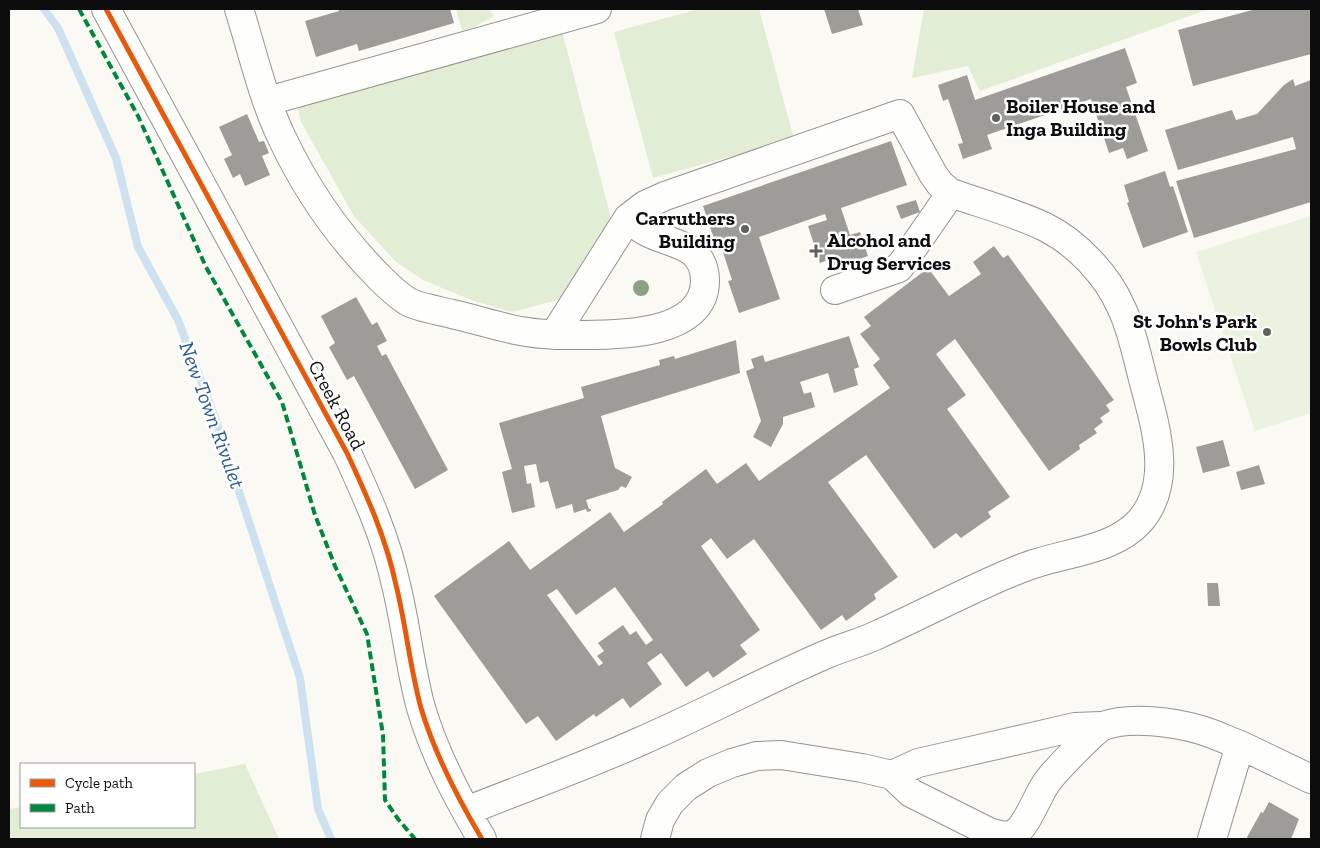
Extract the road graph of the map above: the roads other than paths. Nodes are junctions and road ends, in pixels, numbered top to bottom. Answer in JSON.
{"nodes":[{"id":1,"x":106,"y":9,"type":"edge"},
{"id":2,"x":239,"y":9,"type":"edge"},
{"id":3,"x":597,"y":9,"type":"edge"},
{"id":4,"x":268,"y":101,"type":"junction"},
{"id":5,"x":951,"y":193,"type":"junction"},
{"id":6,"x":628,"y":218,"type":"junction"},
{"id":7,"x":835,"y":290,"type":"dead end"},
{"id":8,"x":554,"y":334,"type":"junction"},
{"id":9,"x":1101,"y":726,"type":"junction"},
{"id":10,"x":1240,"y":745,"type":"junction"},
{"id":11,"x":892,"y":775,"type":"junction"},
{"id":12,"x":1311,"y":779,"type":"edge"},
{"id":13,"x":466,"y":811,"type":"junction"},
{"id":14,"x":482,"y":839,"type":"edge"},
{"id":15,"x":655,"y":839,"type":"edge"},
{"id":16,"x":1212,"y":839,"type":"edge"}],
"edges":[{"from":1,"to":13,"type":"street","name":"Creek Road"},
{"from":2,"to":4,"type":"street"},
{"from":3,"to":4,"type":"street"},
{"from":4,"to":8,"type":"street"},
{"from":5,"to":6,"type":"street"},
{"from":5,"to":7,"type":"street"},
{"from":5,"to":13,"type":"street"},
{"from":6,"to":8,"type":"street"},
{"from":6,"to":8,"type":"street"},
{"from":9,"to":10,"type":"street"},
{"from":9,"to":11,"type":"street"},
{"from":9,"to":11,"type":"street"},
{"from":10,"to":12,"type":"street"},
{"from":10,"to":16,"type":"street"},
{"from":11,"to":15,"type":"street"},
{"from":13,"to":14,"type":"street","name":"Creek Road"}]}
